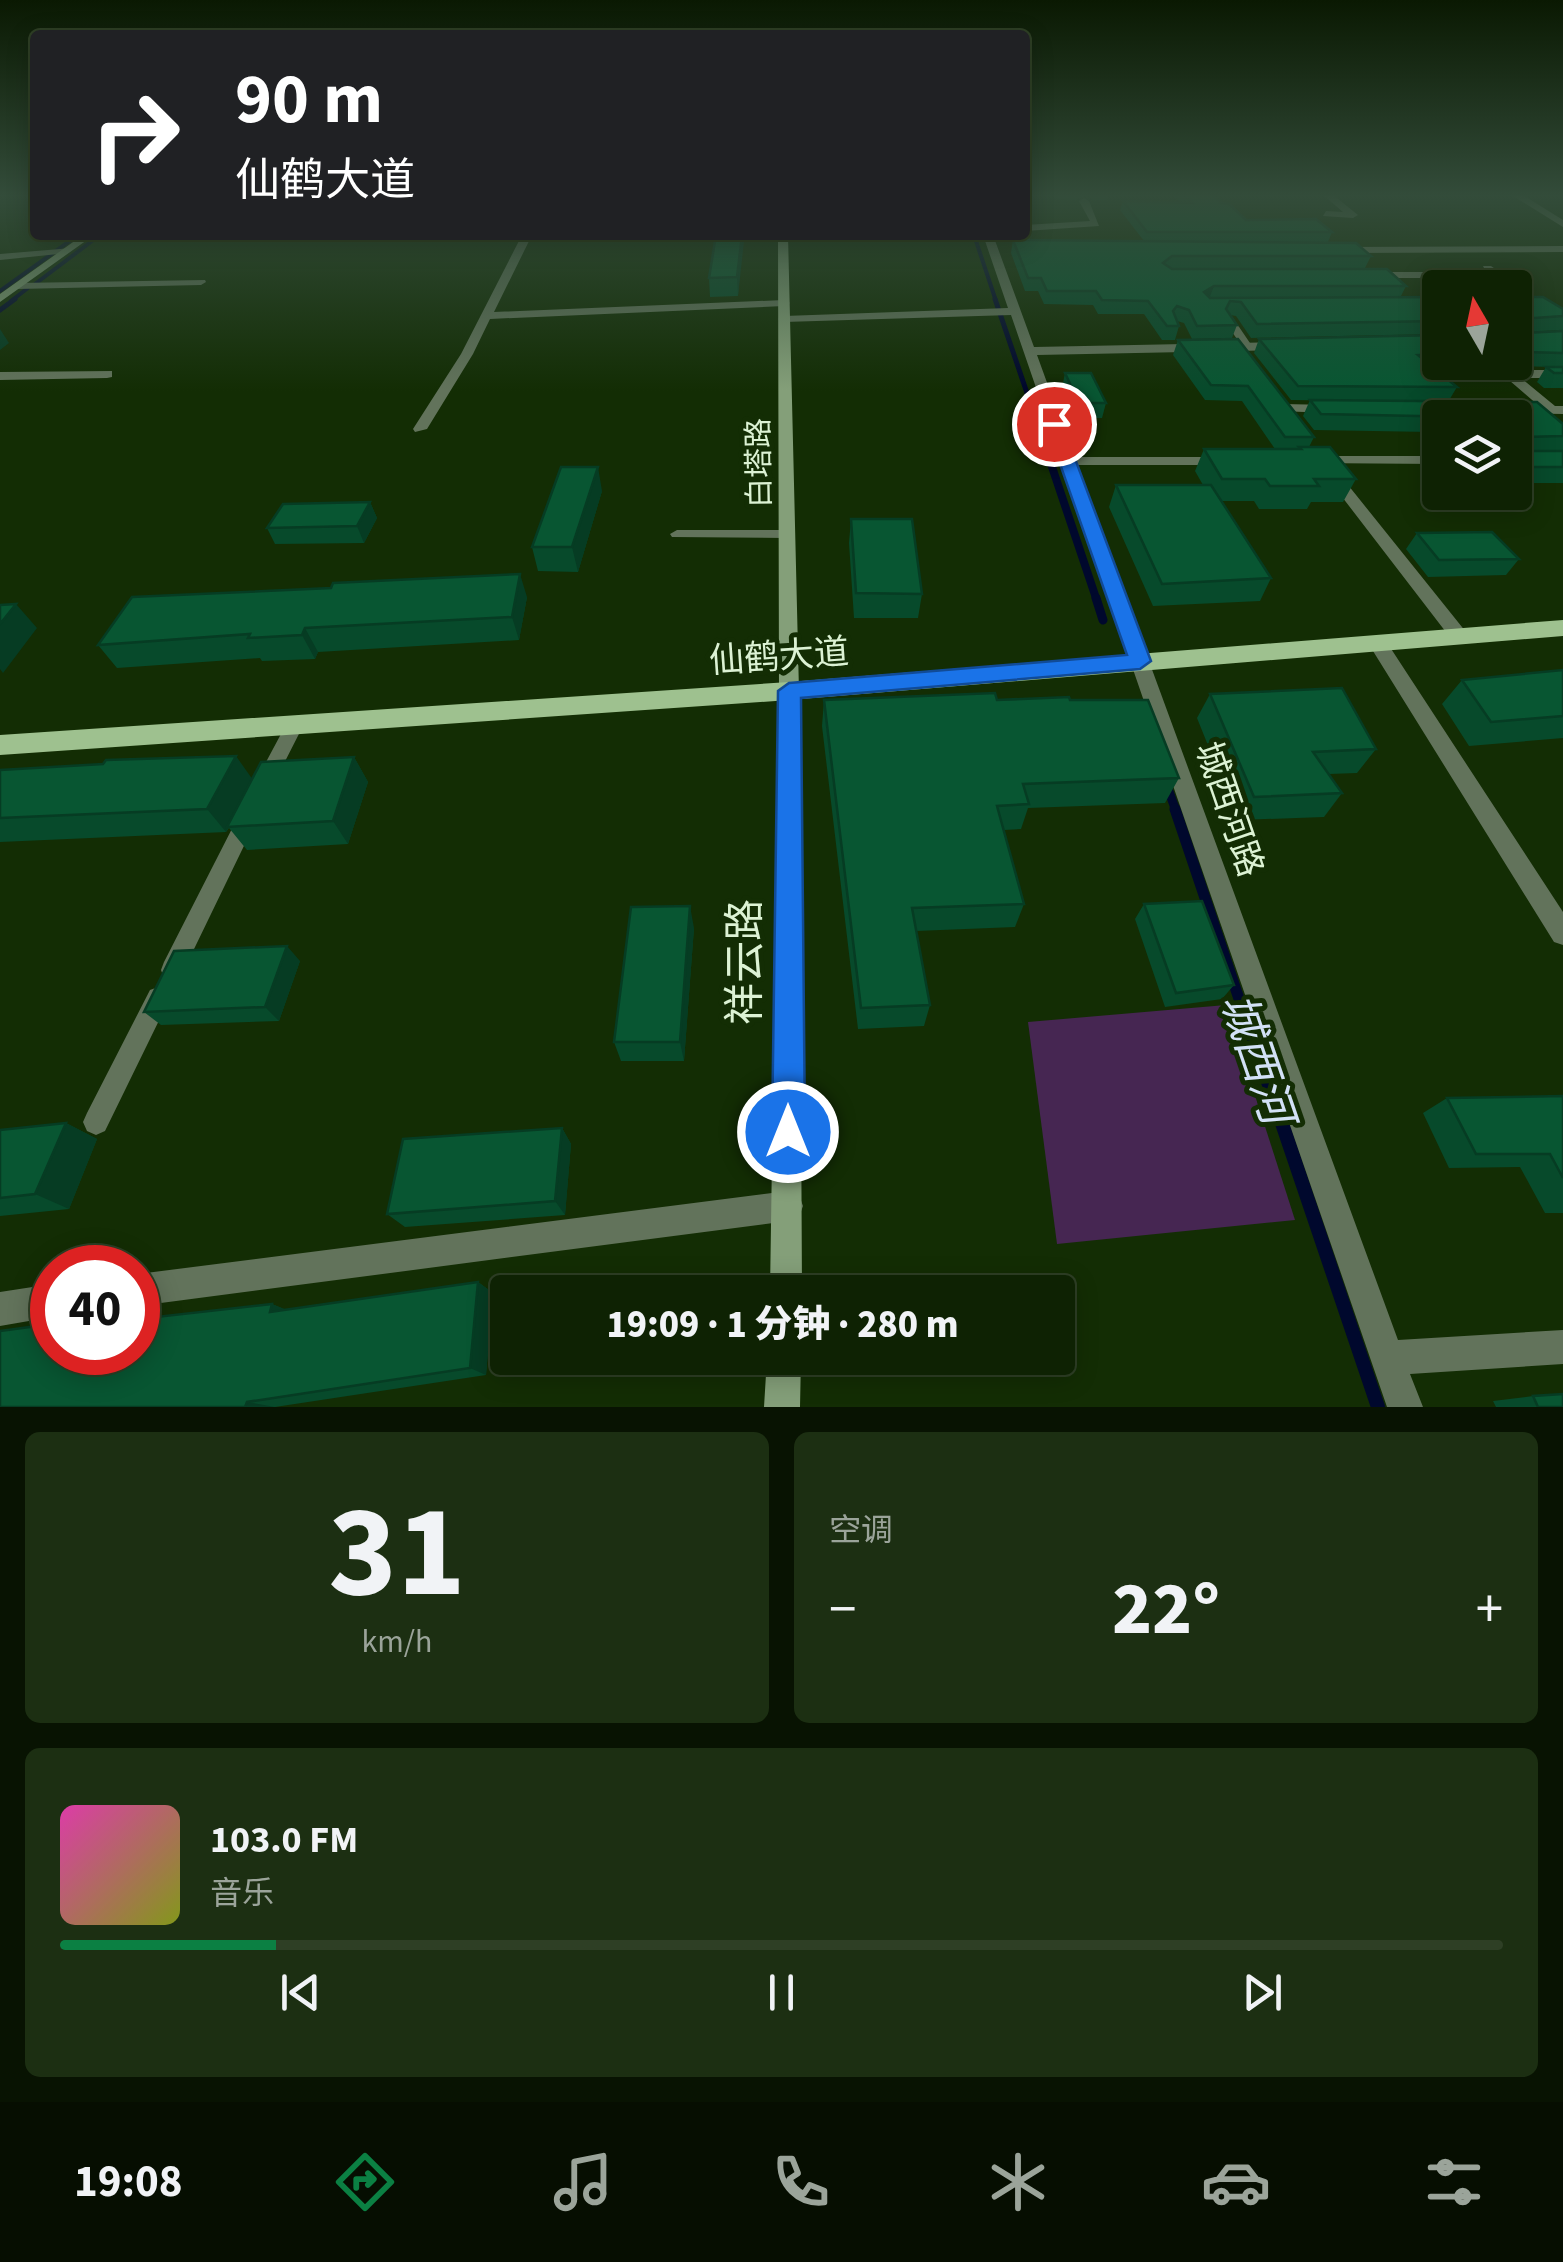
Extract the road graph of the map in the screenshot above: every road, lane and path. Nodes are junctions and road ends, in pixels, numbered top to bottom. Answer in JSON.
{"nodes":[{"id":1,"x":47,"y":260,"type":"edge"},
{"id":2,"x":515,"y":260,"type":"edge"},
{"id":3,"x":783,"y":260,"type":"edge"},
{"id":4,"x":998,"y":260,"type":"edge"},
{"id":5,"x":1362,"y":275,"type":"edge"},
{"id":6,"x":1422,"y":275,"type":"edge"},
{"id":7,"x":16,"y":281,"type":"edge"},
{"id":8,"x":201,"y":282,"type":"dead end"},
{"id":9,"x":0,"y":299,"type":"edge"},
{"id":10,"x":1532,"y":299,"type":"edge"},
{"id":11,"x":1532,"y":305,"type":"edge"},
{"id":12,"x":1540,"y":305,"type":"junction"},
{"id":13,"x":784,"y":311,"type":"junction"},
{"id":14,"x":1002,"y":312,"type":"junction"},
{"id":15,"x":488,"y":316,"type":"junction"},
{"id":16,"x":1229,"y":320,"type":"edge"},
{"id":17,"x":1563,"y":322,"type":"edge"},
{"id":18,"x":1301,"y":345,"type":"edge"},
{"id":19,"x":1027,"y":351,"type":"junction"},
{"id":20,"x":1244,"y":352,"type":"junction"},
{"id":21,"x":108,"y":374,"type":"dead end"},
{"id":22,"x":1532,"y":374,"type":"edge"},
{"id":23,"x":1563,"y":374,"type":"edge"},
{"id":24,"x":0,"y":376,"type":"edge"},
{"id":25,"x":1516,"y":380,"type":"edge"},
{"id":26,"x":1272,"y":393,"type":"edge"},
{"id":27,"x":1351,"y":409,"type":"edge"},
{"id":28,"x":1532,"y":412,"type":"edge"},
{"id":29,"x":1559,"y":413,"type":"edge"},
{"id":30,"x":420,"y":429,"type":"dead end"},
{"id":31,"x":1422,"y":459,"type":"edge"},
{"id":32,"x":1067,"y":461,"type":"junction"},
{"id":33,"x":1243,"y":461,"type":"edge"},
{"id":34,"x":677,"y":534,"type":"dead end"},
{"id":35,"x":787,"y":534,"type":"junction"},
{"id":36,"x":1560,"y":633,"type":"edge"},
{"id":37,"x":1459,"y":636,"type":"junction"},
{"id":38,"x":1376,"y":643,"type":"junction"},
{"id":39,"x":1140,"y":661,"type":"junction"},
{"id":40,"x":789,"y":691,"type":"junction"},
{"id":41,"x":295,"y":724,"type":"junction"},
{"id":42,"x":0,"y":744,"type":"edge"},
{"id":43,"x":1563,"y":934,"type":"edge"},
{"id":44,"x":96,"y":1122,"type":"dead end"},
{"id":45,"x":788,"y":1206,"type":"junction"},
{"id":46,"x":786,"y":1275,"type":"edge"},
{"id":47,"x":160,"y":1287,"type":"edge"},
{"id":48,"x":30,"y":1305,"type":"edge"},
{"id":49,"x":0,"y":1309,"type":"edge"},
{"id":50,"x":1563,"y":1347,"type":"edge"},
{"id":51,"x":1387,"y":1358,"type":"junction"},
{"id":52,"x":783,"y":1375,"type":"edge"},
{"id":53,"x":782,"y":1407,"type":"edge"},
{"id":54,"x":1405,"y":1407,"type":"edge"}],
"edges":[{"from":1,"to":7,"type":"street"},
{"from":2,"to":15,"type":"street"},
{"from":3,"to":13,"type":"street","name":"白塔路"},
{"from":4,"to":14,"type":"street","name":"城西河路"},
{"from":5,"to":6,"type":"street"},
{"from":7,"to":8,"type":"street"},
{"from":7,"to":9,"type":"street"},
{"from":10,"to":12,"type":"street"},
{"from":11,"to":12,"type":"street"},
{"from":12,"to":17,"type":"street"},
{"from":13,"to":14,"type":"street"},
{"from":13,"to":15,"type":"street"},
{"from":13,"to":35,"type":"street","name":"白塔路"},
{"from":14,"to":19,"type":"street","name":"城西河路"},
{"from":15,"to":30,"type":"street"},
{"from":16,"to":20,"type":"lane"},
{"from":18,"to":20,"type":"street"},
{"from":19,"to":20,"type":"street"},
{"from":19,"to":32,"type":"street","name":"城西河路"},
{"from":21,"to":24,"type":"street"},
{"from":22,"to":23,"type":"street"},
{"from":25,"to":29,"type":"street"},
{"from":26,"to":27,"type":"street"},
{"from":28,"to":29,"type":"street"},
{"from":31,"to":37,"type":"street"},
{"from":32,"to":33,"type":"street"},
{"from":32,"to":39,"type":"street","name":"城西河路"},
{"from":34,"to":35,"type":"lane"},
{"from":35,"to":40,"type":"street","name":"白塔路"},
{"from":36,"to":37,"type":"main road","name":"仙鹤大道"},
{"from":37,"to":38,"type":"main road","name":"仙鹤大道"},
{"from":38,"to":39,"type":"main road","name":"仙鹤大道"},
{"from":38,"to":43,"type":"street"},
{"from":39,"to":40,"type":"main road","name":"仙鹤大道"},
{"from":39,"to":51,"type":"street","name":"城西河路"},
{"from":40,"to":41,"type":"main road","name":"仙鹤大道"},
{"from":40,"to":45,"type":"street","name":"祥云路"},
{"from":41,"to":42,"type":"main road","name":"仙鹤大道"},
{"from":41,"to":44,"type":"lane"},
{"from":45,"to":46,"type":"street","name":"祥云路"},
{"from":45,"to":47,"type":"street"},
{"from":48,"to":49,"type":"street"},
{"from":50,"to":51,"type":"street"},
{"from":51,"to":54,"type":"street","name":"城西河路"},
{"from":52,"to":53,"type":"street"}]}
